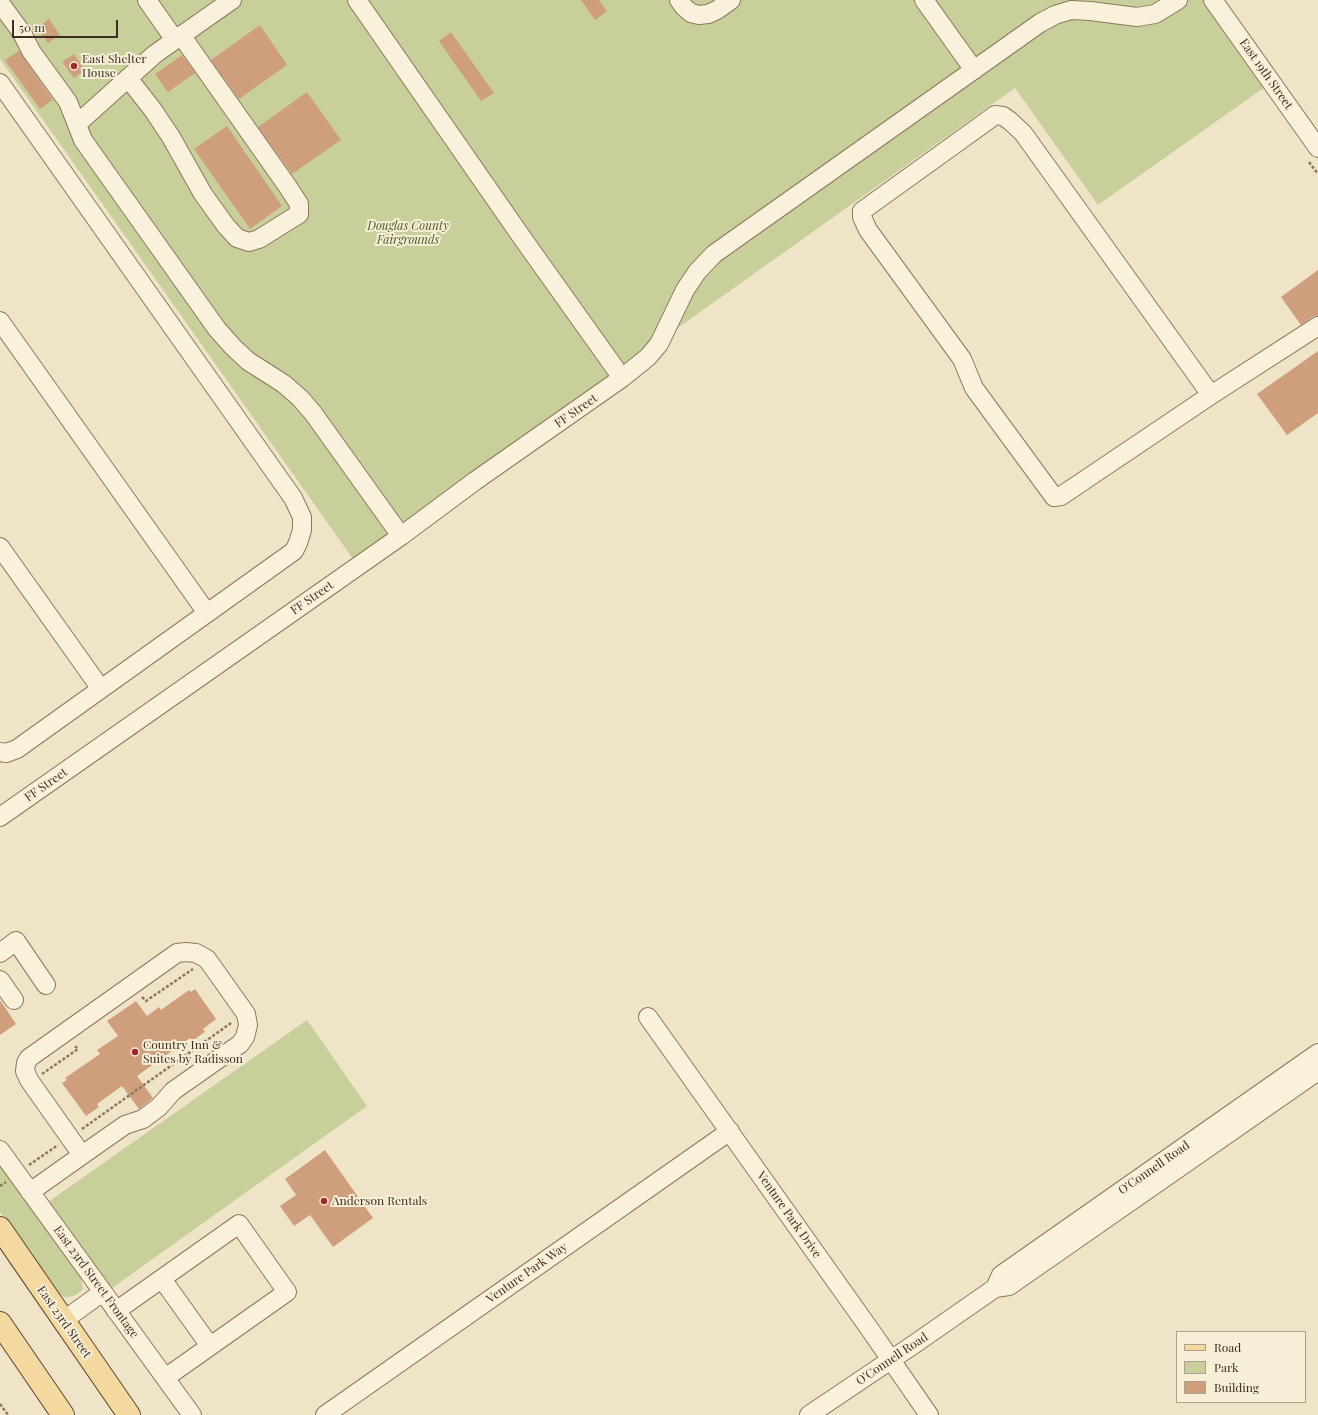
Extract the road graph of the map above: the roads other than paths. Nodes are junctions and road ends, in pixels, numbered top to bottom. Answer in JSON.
{"nodes":[{"id":1,"x":147,"y":0,"type":"edge"},
{"id":2,"x":232,"y":0,"type":"edge"},
{"id":3,"x":357,"y":0,"type":"edge"},
{"id":4,"x":679,"y":0,"type":"edge"},
{"id":5,"x":731,"y":0,"type":"edge"},
{"id":6,"x":924,"y":0,"type":"edge"},
{"id":7,"x":1178,"y":0,"type":"edge"},
{"id":8,"x":1213,"y":0,"type":"edge"},
{"id":9,"x":0,"y":3,"type":"edge"},
{"id":10,"x":178,"y":37,"type":"junction"},
{"id":11,"x":974,"y":70,"type":"junction"},
{"id":12,"x":128,"y":78,"type":"junction"},
{"id":13,"x":0,"y":83,"type":"edge"},
{"id":14,"x":77,"y":124,"type":"junction"},
{"id":15,"x":1318,"y":148,"type":"edge"},
{"id":16,"x":0,"y":321,"type":"edge"},
{"id":17,"x":1318,"y":326,"type":"edge"},
{"id":18,"x":622,"y":378,"type":"junction"},
{"id":19,"x":1211,"y":395,"type":"junction"},
{"id":20,"x":401,"y":536,"type":"junction"},
{"id":21,"x":0,"y":547,"type":"edge"},
{"id":22,"x":207,"y":613,"type":"junction"},
{"id":23,"x":101,"y":689,"type":"junction"},
{"id":24,"x":0,"y":752,"type":"edge"},
{"id":25,"x":0,"y":817,"type":"edge"},
{"id":26,"x":0,"y":953,"type":"edge"},
{"id":27,"x":0,"y":980,"type":"edge"},
{"id":28,"x":46,"y":985,"type":"dead end"},
{"id":29,"x":14,"y":1000,"type":"dead end"},
{"id":30,"x":648,"y":1017,"type":"dead end"},
{"id":31,"x":1318,"y":1054,"type":"edge"},
{"id":32,"x":1318,"y":1071,"type":"edge"},
{"id":33,"x":730,"y":1131,"type":"junction"},
{"id":34,"x":0,"y":1150,"type":"edge"},
{"id":35,"x":88,"y":1151,"type":"junction"},
{"id":36,"x":30,"y":1192,"type":"junction"},
{"id":37,"x":0,"y":1228,"type":"edge"},
{"id":38,"x":162,"y":1279,"type":"junction"},
{"id":39,"x":995,"y":1288,"type":"junction"},
{"id":40,"x":103,"y":1292,"type":"junction"},
{"id":41,"x":116,"y":1311,"type":"junction"},
{"id":42,"x":64,"y":1320,"type":"junction"},
{"id":43,"x":0,"y":1322,"type":"edge"},
{"id":44,"x":210,"y":1346,"type":"junction"},
{"id":45,"x":891,"y":1360,"type":"junction"},
{"id":46,"x":165,"y":1378,"type":"junction"},
{"id":47,"x":63,"y":1415,"type":"edge"},
{"id":48,"x":129,"y":1415,"type":"edge"},
{"id":49,"x":192,"y":1415,"type":"edge"},
{"id":50,"x":324,"y":1415,"type":"edge"},
{"id":51,"x":809,"y":1415,"type":"edge"},
{"id":52,"x":929,"y":1415,"type":"edge"}],
"edges":[{"from":1,"to":10,"type":"street"},
{"from":2,"to":10,"type":"street"},
{"from":3,"to":18,"type":"street"},
{"from":4,"to":5,"type":"street"},
{"from":6,"to":11,"type":"street"},
{"from":7,"to":11,"type":"street","name":"FF Street"},
{"from":8,"to":15,"type":"street","name":"East 19th Street"},
{"from":9,"to":14,"type":"street"},
{"from":10,"to":12,"type":"street"},
{"from":10,"to":12,"type":"street"},
{"from":11,"to":18,"type":"street","name":"FF Street"},
{"from":12,"to":14,"type":"street"},
{"from":13,"to":22,"type":"street"},
{"from":14,"to":20,"type":"street"},
{"from":16,"to":22,"type":"street"},
{"from":17,"to":19,"type":"street"},
{"from":18,"to":20,"type":"street","name":"FF Street"},
{"from":19,"to":19,"type":"street"},
{"from":20,"to":25,"type":"street","name":"FF Street"},
{"from":21,"to":23,"type":"street"},
{"from":22,"to":23,"type":"street"},
{"from":23,"to":24,"type":"street"},
{"from":26,"to":28,"type":"street"},
{"from":27,"to":29,"type":"street"},
{"from":30,"to":33,"type":"street","name":"Venture Park Drive"},
{"from":31,"to":39,"type":"street","name":"O'Connell Road"},
{"from":32,"to":39,"type":"street","name":"O'Connell Road"},
{"from":33,"to":45,"type":"street","name":"Venture Park Drive"},
{"from":33,"to":50,"type":"street","name":"Venture Park Way"},
{"from":34,"to":36,"type":"street","name":"East 23rd Street Frontage"},
{"from":35,"to":35,"type":"street"},
{"from":35,"to":36,"type":"street"},
{"from":36,"to":40,"type":"street","name":"East 23rd Street Frontage"},
{"from":37,"to":42,"type":"main road","name":"East 23rd Street"},
{"from":38,"to":41,"type":"street"},
{"from":38,"to":44,"type":"street"},
{"from":38,"to":44,"type":"street"},
{"from":39,"to":45,"type":"street","name":"O'Connell Road"},
{"from":40,"to":41,"type":"street","name":"East 23rd Street Frontage"},
{"from":40,"to":42,"type":"street"},
{"from":41,"to":46,"type":"street","name":"East 23rd Street Frontage"},
{"from":42,"to":48,"type":"main road","name":"East 23rd Street"},
{"from":43,"to":47,"type":"main road"},
{"from":44,"to":46,"type":"street"},
{"from":45,"to":51,"type":"street","name":"O'Connell Road"},
{"from":45,"to":52,"type":"street","name":"Venture Park Drive"},
{"from":46,"to":49,"type":"street","name":"East 23rd Street Frontage"}]}
